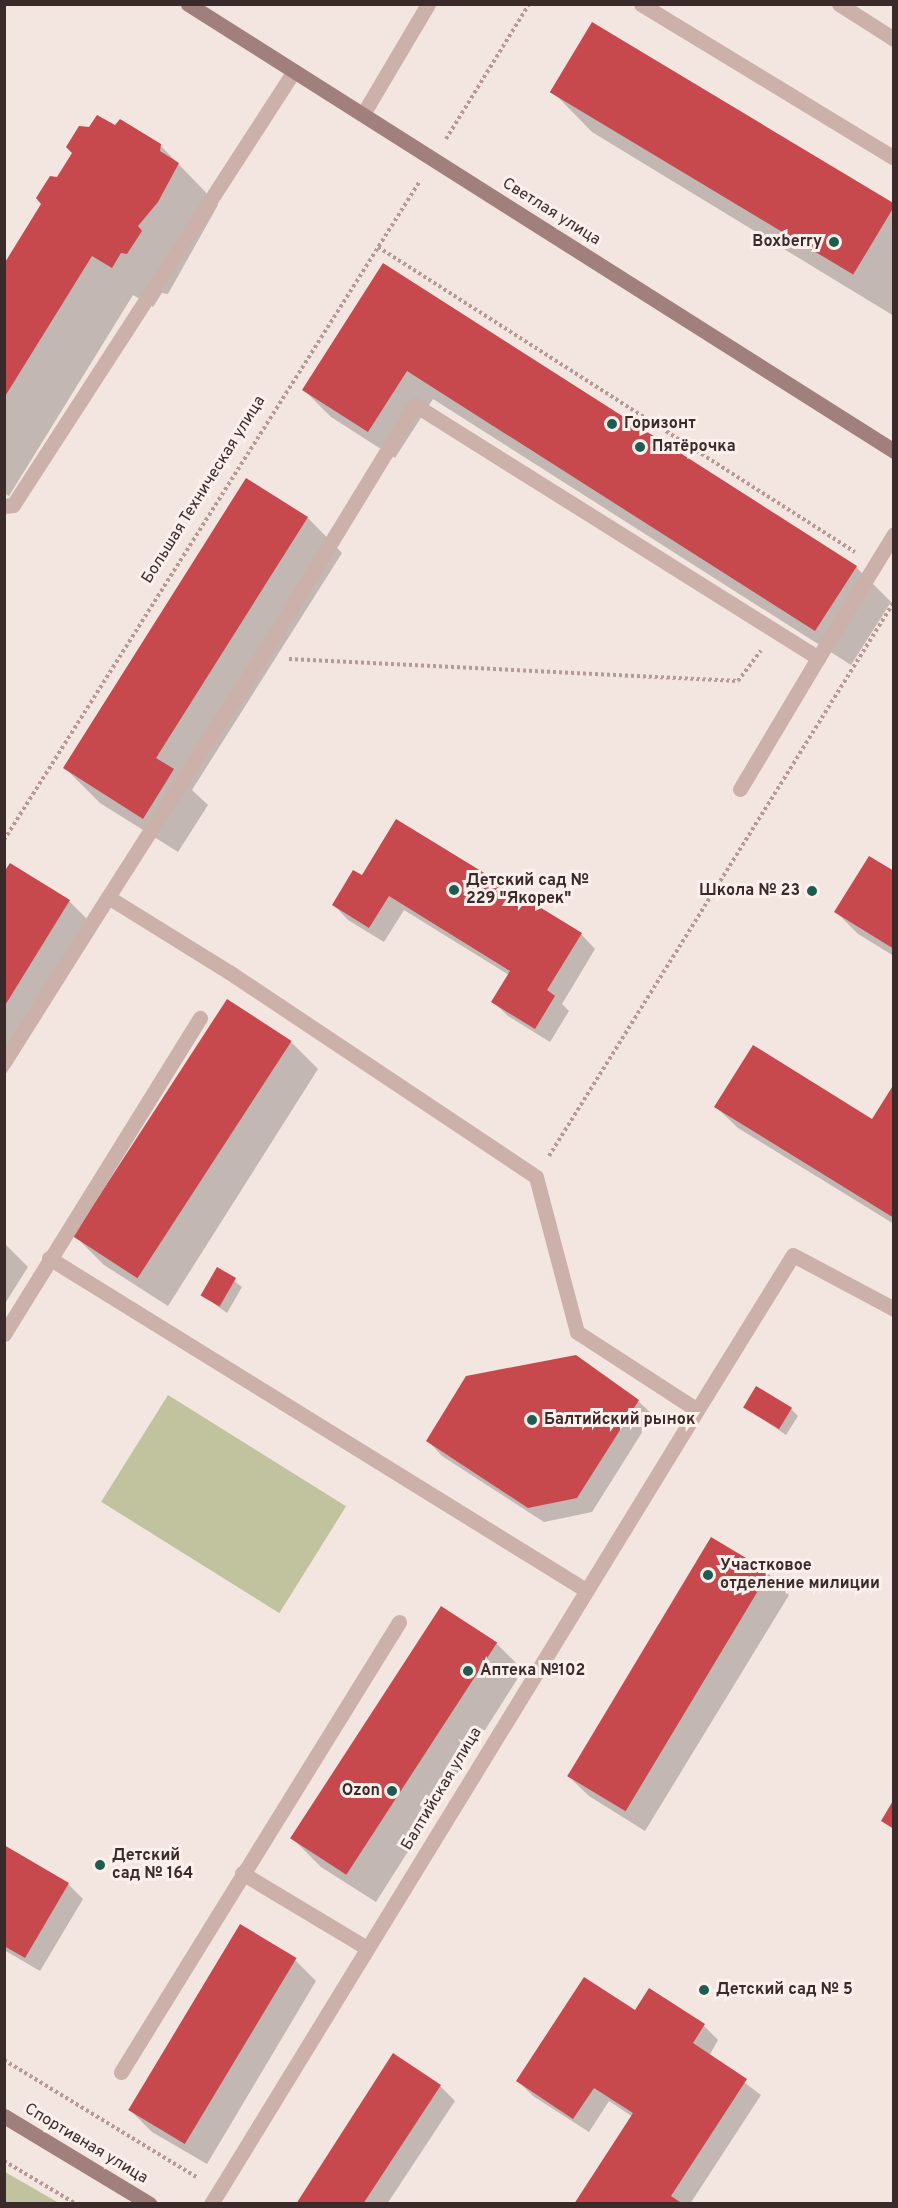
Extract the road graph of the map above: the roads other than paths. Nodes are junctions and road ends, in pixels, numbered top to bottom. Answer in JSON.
{"nodes":[{"id":1,"x":188,"y":4,"type":"edge"},
{"id":2,"x":428,"y":4,"type":"edge"},
{"id":3,"x":641,"y":4,"type":"edge"},
{"id":4,"x":839,"y":4,"type":"edge"},
{"id":5,"x":894,"y":39,"type":"edge"},
{"id":6,"x":294,"y":71,"type":"junction"},
{"id":7,"x":363,"y":114,"type":"junction"},
{"id":8,"x":894,"y":158,"type":"edge"},
{"id":9,"x":894,"y":451,"type":"edge"},
{"id":10,"x":4,"y":506,"type":"edge"},
{"id":11,"x":894,"y":534,"type":"edge"},
{"id":12,"x":818,"y":658,"type":"junction"},
{"id":13,"x":740,"y":789,"type":"dead end"},
{"id":14,"x":108,"y":897,"type":"junction"},
{"id":15,"x":200,"y":1018,"type":"dead end"},
{"id":16,"x":4,"y":1062,"type":"edge"},
{"id":17,"x":49,"y":1258,"type":"junction"},
{"id":18,"x":894,"y":1309,"type":"edge"},
{"id":19,"x":4,"y":1334,"type":"edge"},
{"id":20,"x":697,"y":1410,"type":"junction"},
{"id":21,"x":584,"y":1589,"type":"junction"},
{"id":22,"x":399,"y":1622,"type":"dead end"},
{"id":23,"x":242,"y":1873,"type":"junction"},
{"id":24,"x":367,"y":1948,"type":"junction"},
{"id":25,"x":121,"y":2072,"type":"dead end"},
{"id":26,"x":4,"y":2116,"type":"edge"},
{"id":27,"x":215,"y":2197,"type":"edge"},
{"id":28,"x":150,"y":2204,"type":"edge"}],
"edges":[{"from":1,"to":6,"type":"street","name":"Светлая улица"},
{"from":2,"to":7,"type":"street"},
{"from":3,"to":8,"type":"street"},
{"from":4,"to":5,"type":"street"},
{"from":6,"to":7,"type":"street","name":"Светлая улица"},
{"from":6,"to":10,"type":"street"},
{"from":7,"to":9,"type":"street","name":"Светлая улица"},
{"from":11,"to":12,"type":"street"},
{"from":12,"to":13,"type":"street"},
{"from":12,"to":14,"type":"street"},
{"from":14,"to":16,"type":"street"},
{"from":14,"to":20,"type":"street"},
{"from":15,"to":17,"type":"street"},
{"from":17,"to":19,"type":"street"},
{"from":17,"to":21,"type":"street"},
{"from":18,"to":20,"type":"street","name":"Балтийская улица"},
{"from":20,"to":21,"type":"street","name":"Балтийская улица"},
{"from":21,"to":24,"type":"street","name":"Балтийская улица"},
{"from":22,"to":23,"type":"street"},
{"from":23,"to":24,"type":"street"},
{"from":23,"to":25,"type":"street"},
{"from":24,"to":27,"type":"street","name":"Балтийская улица"},
{"from":26,"to":28,"type":"street","name":"Спортивная улица"}]}
